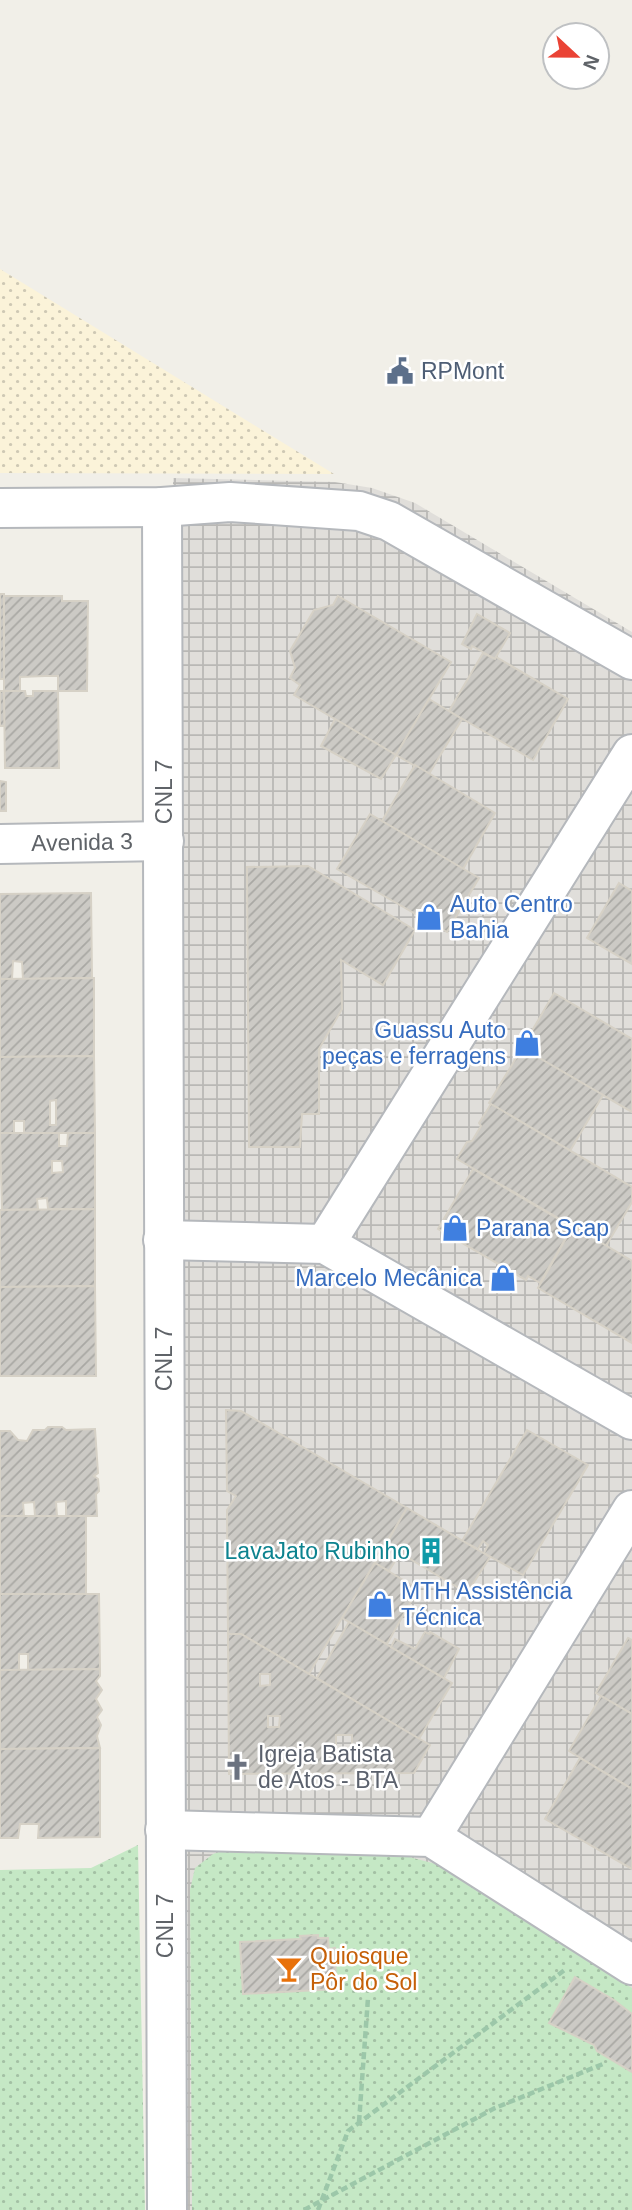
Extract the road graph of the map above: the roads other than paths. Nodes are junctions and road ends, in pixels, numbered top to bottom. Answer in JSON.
{"nodes":[{"id":1,"x":162,"y":507,"type":"junction"},
{"id":2,"x":0,"y":508,"type":"edge"},
{"id":3,"x":632,"y":660,"type":"edge"},
{"id":4,"x":632,"y":754,"type":"edge"},
{"id":5,"x":164,"y":841,"type":"junction"},
{"id":6,"x":0,"y":844,"type":"edge"},
{"id":7,"x":163,"y":1240,"type":"junction"},
{"id":8,"x":325,"y":1244,"type":"junction"},
{"id":9,"x":632,"y":1420,"type":"edge"},
{"id":10,"x":632,"y":1510,"type":"edge"},
{"id":11,"x":164,"y":1830,"type":"junction"},
{"id":12,"x":431,"y":1837,"type":"junction"},
{"id":13,"x":632,"y":1965,"type":"edge"},
{"id":14,"x":167,"y":2210,"type":"edge"}],
"edges":[{"from":1,"to":2,"type":"street"},
{"from":1,"to":3,"type":"street"},
{"from":1,"to":5,"type":"street","name":"CNL 7"},
{"from":4,"to":8,"type":"street"},
{"from":5,"to":6,"type":"street","name":"Avenida 3"},
{"from":5,"to":7,"type":"street","name":"CNL 7"},
{"from":7,"to":8,"type":"street"},
{"from":7,"to":11,"type":"street","name":"CNL 7"},
{"from":8,"to":9,"type":"street"},
{"from":10,"to":12,"type":"street"},
{"from":11,"to":12,"type":"street"},
{"from":11,"to":14,"type":"street","name":"CNL 7"},
{"from":12,"to":13,"type":"street"}]}
